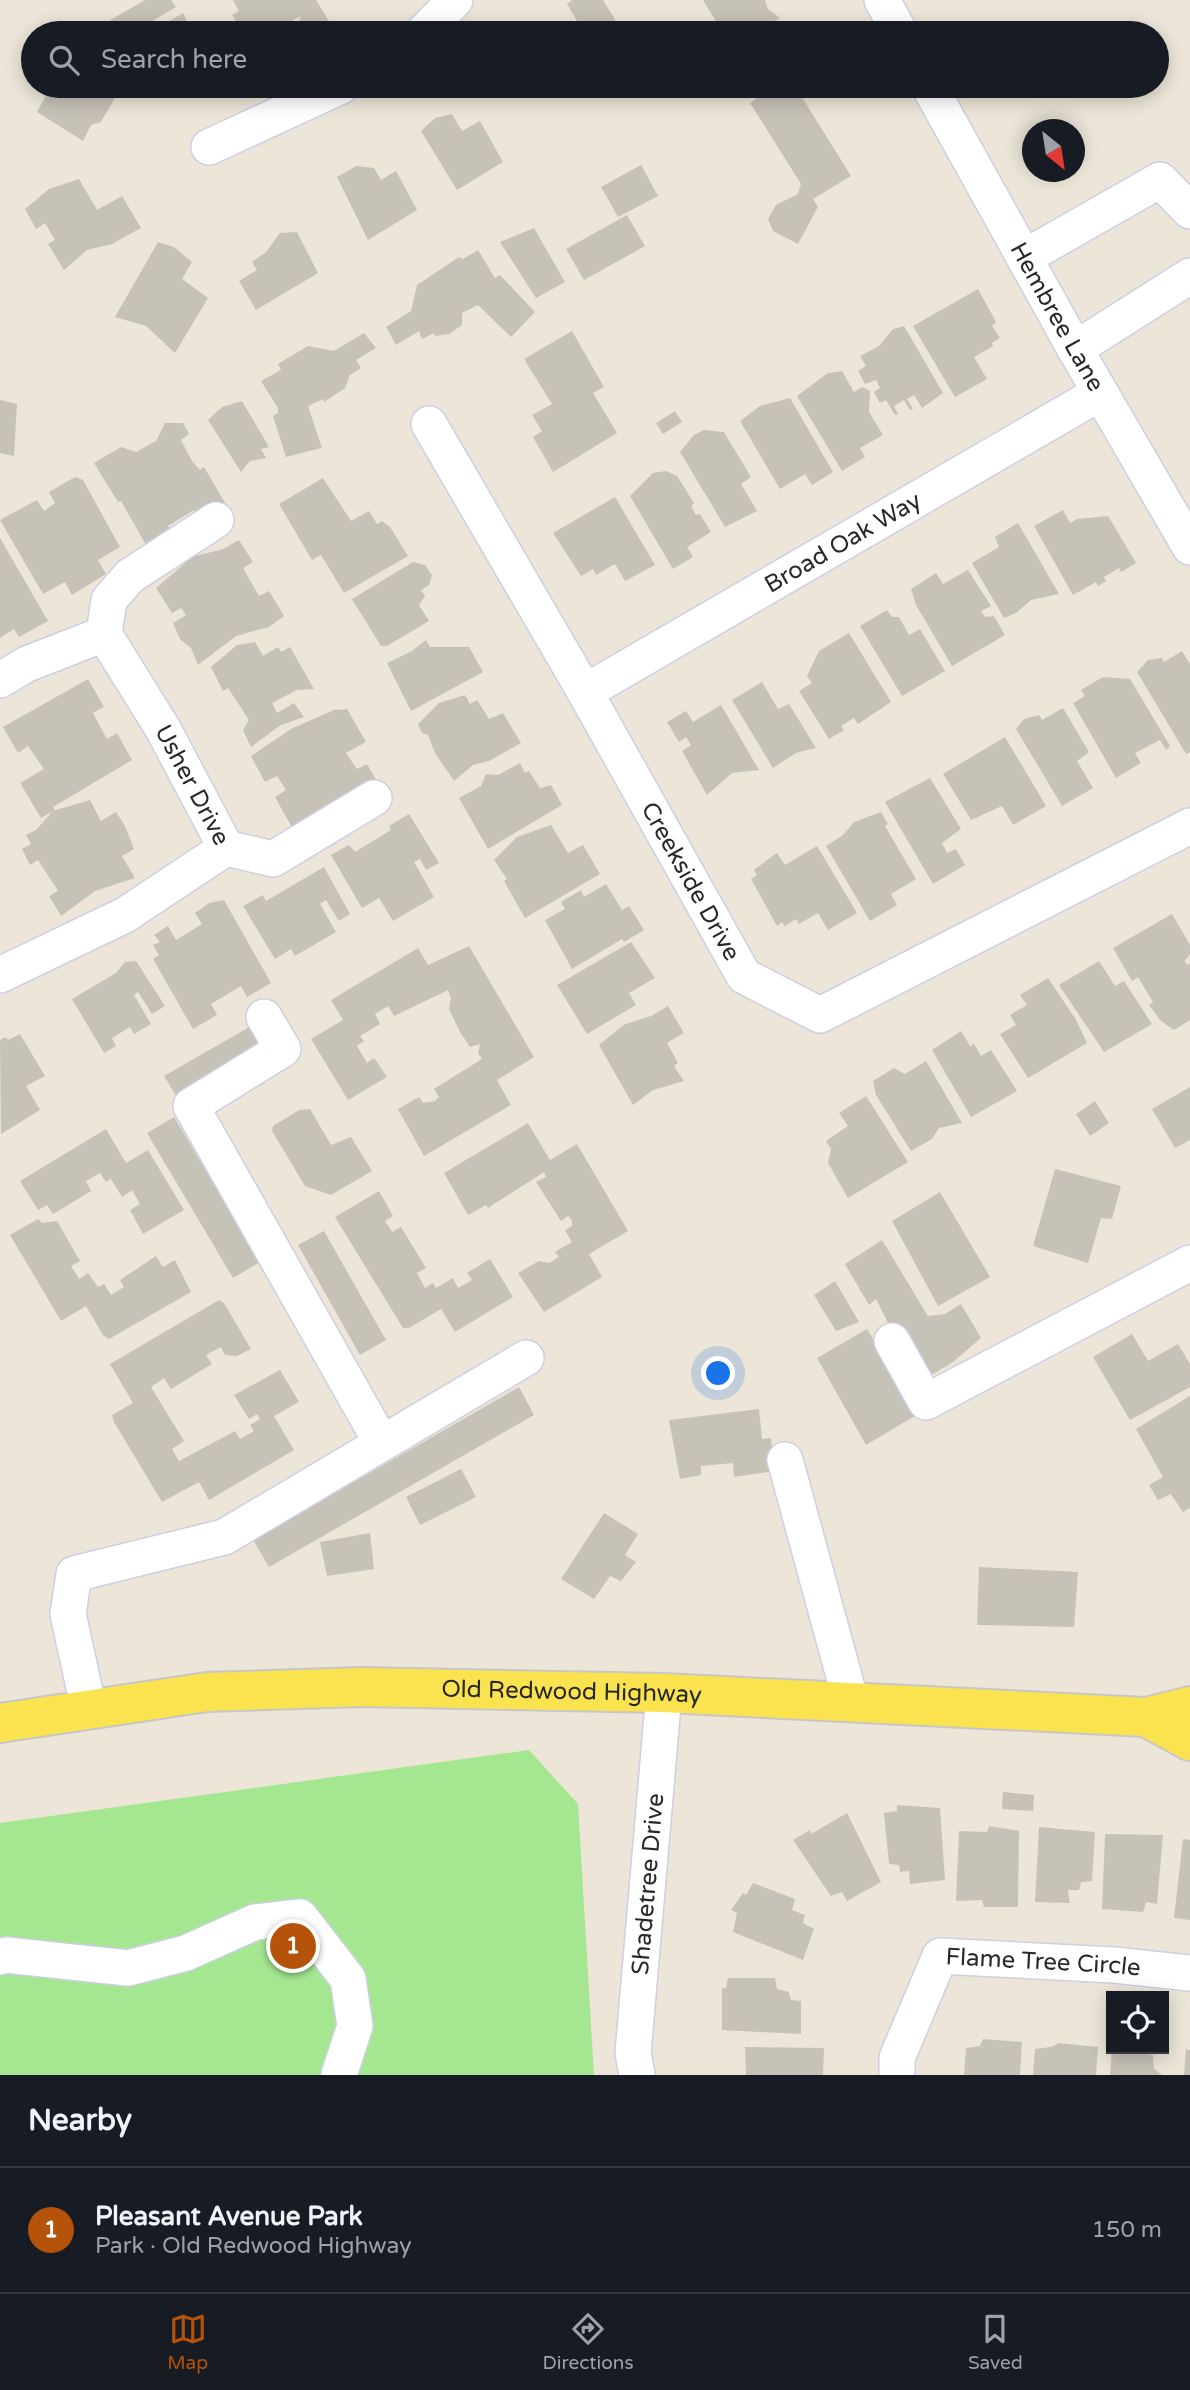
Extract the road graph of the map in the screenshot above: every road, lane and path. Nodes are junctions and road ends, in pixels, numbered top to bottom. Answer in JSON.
{"nodes":[{"id":1,"x":455,"y":0,"type":"edge"},
{"id":2,"x":882,"y":0,"type":"edge"},
{"id":3,"x":435,"y":21,"type":"edge"},
{"id":4,"x":893,"y":21,"type":"edge"},
{"id":5,"x":315,"y":98,"type":"edge"},
{"id":6,"x":936,"y":98,"type":"edge"},
{"id":7,"x":209,"y":147,"type":"dead end"},
{"id":8,"x":1190,"y":211,"type":"edge"},
{"id":9,"x":1025,"y":257,"type":"junction"},
{"id":10,"x":1190,"y":276,"type":"edge"},
{"id":11,"x":1075,"y":349,"type":"junction"},
{"id":12,"x":1100,"y":393,"type":"junction"},
{"id":13,"x":429,"y":424,"type":"dead end"},
{"id":14,"x":216,"y":520,"type":"dead end"},
{"id":15,"x":1190,"y":547,"type":"edge"},
{"id":16,"x":104,"y":634,"type":"junction"},
{"id":17,"x":0,"y":680,"type":"edge"},
{"id":18,"x":585,"y":692,"type":"junction"},
{"id":19,"x":374,"y":798,"type":"dead end"},
{"id":20,"x":1190,"y":826,"type":"edge"},
{"id":21,"x":226,"y":848,"type":"junction"},
{"id":22,"x":0,"y":975,"type":"edge"},
{"id":23,"x":264,"y":1017,"type":"dead end"},
{"id":24,"x":1190,"y":1263,"type":"edge"},
{"id":25,"x":892,"y":1341,"type":"dead end"},
{"id":26,"x":526,"y":1358,"type":"dead end"},
{"id":27,"x":381,"y":1442,"type":"junction"},
{"id":28,"x":785,"y":1460,"type":"dead end"},
{"id":29,"x":664,"y":1693,"type":"junction"},
{"id":30,"x":851,"y":1702,"type":"junction"},
{"id":31,"x":1190,"y":1706,"type":"edge"},
{"id":32,"x":89,"y":1710,"type":"junction"},
{"id":33,"x":1146,"y":1717,"type":"junction"},
{"id":34,"x":0,"y":1723,"type":"edge"},
{"id":35,"x":1190,"y":1741,"type":"edge"},
{"id":36,"x":0,"y":1957,"type":"edge"},
{"id":37,"x":1190,"y":1973,"type":"edge"},
{"id":38,"x":339,"y":2075,"type":"edge"},
{"id":39,"x":636,"y":2075,"type":"edge"},
{"id":40,"x":897,"y":2075,"type":"edge"}],
"edges":[{"from":1,"to":3,"type":"street"},
{"from":2,"to":4,"type":"street"},
{"from":5,"to":7,"type":"street"},
{"from":6,"to":9,"type":"street","name":"Hembree Lane"},
{"from":8,"to":9,"type":"street"},
{"from":9,"to":11,"type":"street","name":"Hembree Lane"},
{"from":10,"to":11,"type":"street"},
{"from":11,"to":12,"type":"street","name":"Hembree Lane"},
{"from":12,"to":15,"type":"street","name":"Hembree Lane"},
{"from":12,"to":18,"type":"street","name":"Broad Oak Way"},
{"from":13,"to":18,"type":"street","name":"Creekside Drive"},
{"from":14,"to":16,"type":"street"},
{"from":16,"to":17,"type":"street"},
{"from":16,"to":21,"type":"street","name":"Usher Drive"},
{"from":18,"to":20,"type":"street","name":"Creekside Drive"},
{"from":19,"to":21,"type":"street"},
{"from":21,"to":22,"type":"street","name":"Usher Drive"},
{"from":23,"to":27,"type":"street"},
{"from":24,"to":25,"type":"street"},
{"from":26,"to":27,"type":"street"},
{"from":27,"to":32,"type":"street"},
{"from":28,"to":30,"type":"street"},
{"from":29,"to":30,"type":"main road","name":"Old Redwood Highway"},
{"from":29,"to":32,"type":"main road","name":"Old Redwood Highway"},
{"from":29,"to":39,"type":"street","name":"Shadetree Drive"},
{"from":30,"to":33,"type":"main road","name":"Old Redwood Highway"},
{"from":31,"to":33,"type":"main road","name":"Old Redwood Highway"},
{"from":32,"to":34,"type":"main road","name":"Old Redwood Highway"},
{"from":33,"to":35,"type":"main road","name":"Old Redwood Highway"},
{"from":36,"to":38,"type":"street"},
{"from":37,"to":40,"type":"street","name":"Flame Tree Circle"}]}
